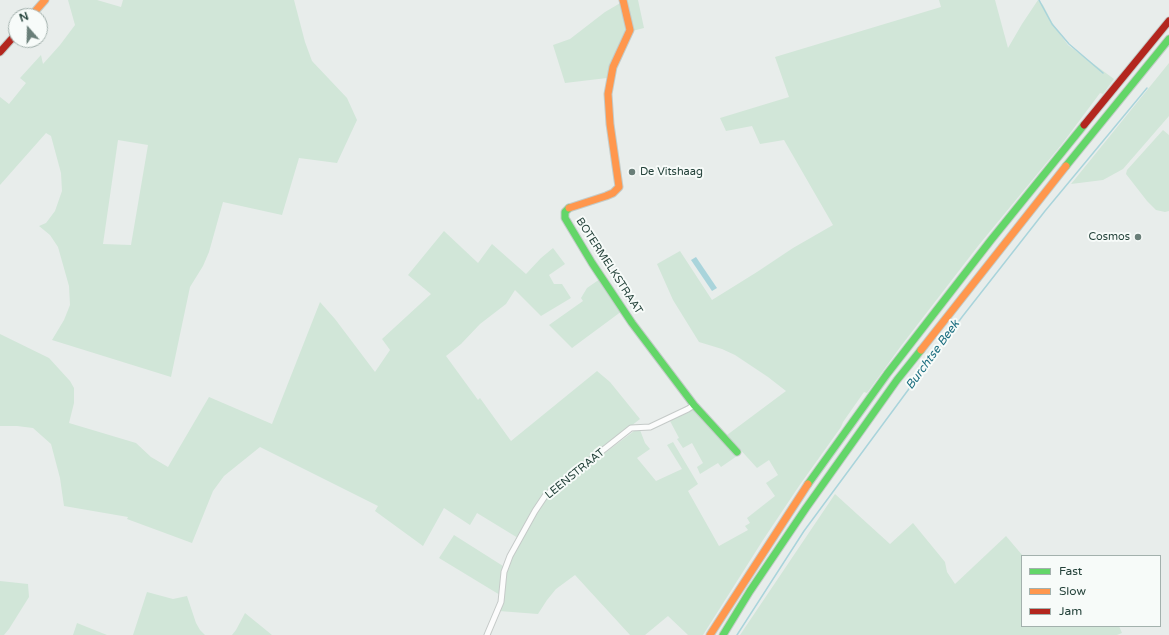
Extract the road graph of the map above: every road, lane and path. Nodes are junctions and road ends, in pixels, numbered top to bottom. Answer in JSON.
{"nodes":[{"id":1,"x":45,"y":0,"type":"edge"},
{"id":2,"x":623,"y":0,"type":"edge"},
{"id":3,"x":38,"y":8,"type":"edge"},
{"id":4,"x":1169,"y":21,"type":"edge"},
{"id":5,"x":1169,"y":39,"type":"edge"},
{"id":6,"x":8,"y":43,"type":"edge"},
{"id":7,"x":0,"y":52,"type":"edge"},
{"id":8,"x":694,"y":405,"type":"junction"},
{"id":9,"x":737,"y":452,"type":"dead end"},
{"id":10,"x":487,"y":635,"type":"edge"},
{"id":11,"x":710,"y":635,"type":"edge"},
{"id":12,"x":723,"y":635,"type":"edge"}],
"edges":[{"from":1,"to":3,"type":"main road"},
{"from":2,"to":8,"type":"main road","name":"BOTERMELKSTRAAT"},
{"from":4,"to":11,"type":"main road"},
{"from":5,"to":12,"type":"main road"},
{"from":6,"to":7,"type":"main road"},
{"from":8,"to":9,"type":"main road","name":"BOTERMELKSTRAAT"},
{"from":8,"to":10,"type":"street","name":"LEENSTRAAT"}]}
